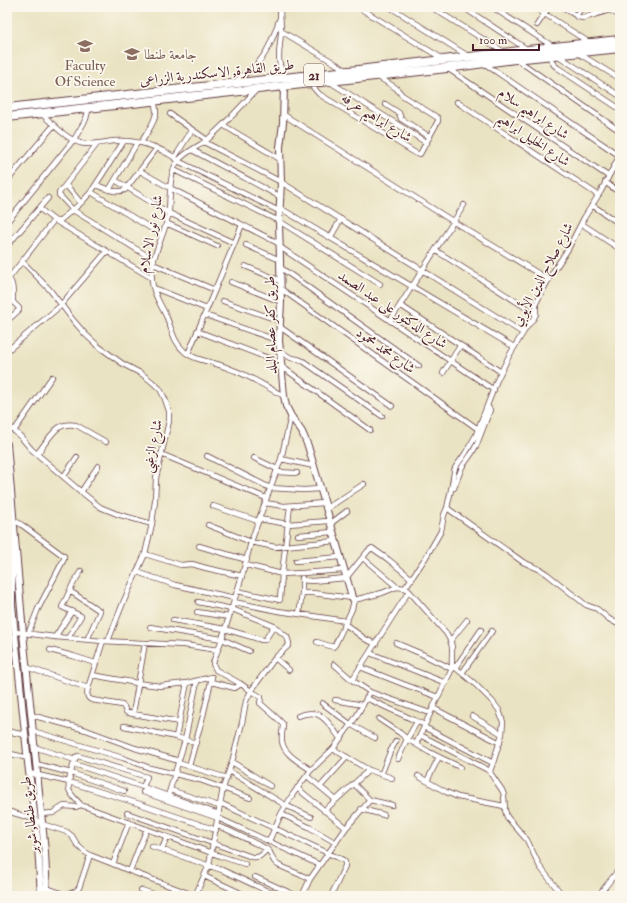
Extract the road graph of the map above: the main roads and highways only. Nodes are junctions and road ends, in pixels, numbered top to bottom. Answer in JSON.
{"nodes":[{"id":1,"x":620,"y":40,"type":"edge"},
{"id":2,"x":620,"y":48,"type":"edge"},
{"id":3,"x":446,"y":64,"type":"junction"},
{"id":4,"x":285,"y":82,"type":"junction"},
{"id":5,"x":150,"y":98,"type":"junction"},
{"id":6,"x":107,"y":101,"type":"junction"},
{"id":7,"x":7,"y":108,"type":"edge"},
{"id":8,"x":7,"y":117,"type":"edge"}],
"edges":[{"from":1,"to":3,"type":"highway","name":"طريق القاهرة, الاسكندرية الزراعى","number":"21"},
{"from":2,"to":3,"type":"highway","name":"طريق القاهرة, الاسكندرية الزراعى","number":"21"},
{"from":3,"to":4,"type":"highway","name":"طريق القاهرة, الاسكندرية الزراعى","number":"21"},
{"from":3,"to":4,"type":"highway","name":"طريق القاهرة, الاسكندرية الزراعى","number":"21"},
{"from":4,"to":5,"type":"highway","name":"طريق القاهرة, الاسكندرية الزراعى","number":"21"},
{"from":4,"to":5,"type":"highway","name":"طريق القاهرة, الاسكندرية الزراعى","number":"21"},
{"from":5,"to":6,"type":"highway","name":"طريق القاهرة, الاسكندرية الزراعى","number":"21"},
{"from":6,"to":7,"type":"highway","name":"طريق القاهرة, الاسكندرية الزراعى","number":"21"},
{"from":6,"to":8,"type":"highway","name":"طريق القاهرة, الاسكندرية الزراعى","number":"21"}]}
